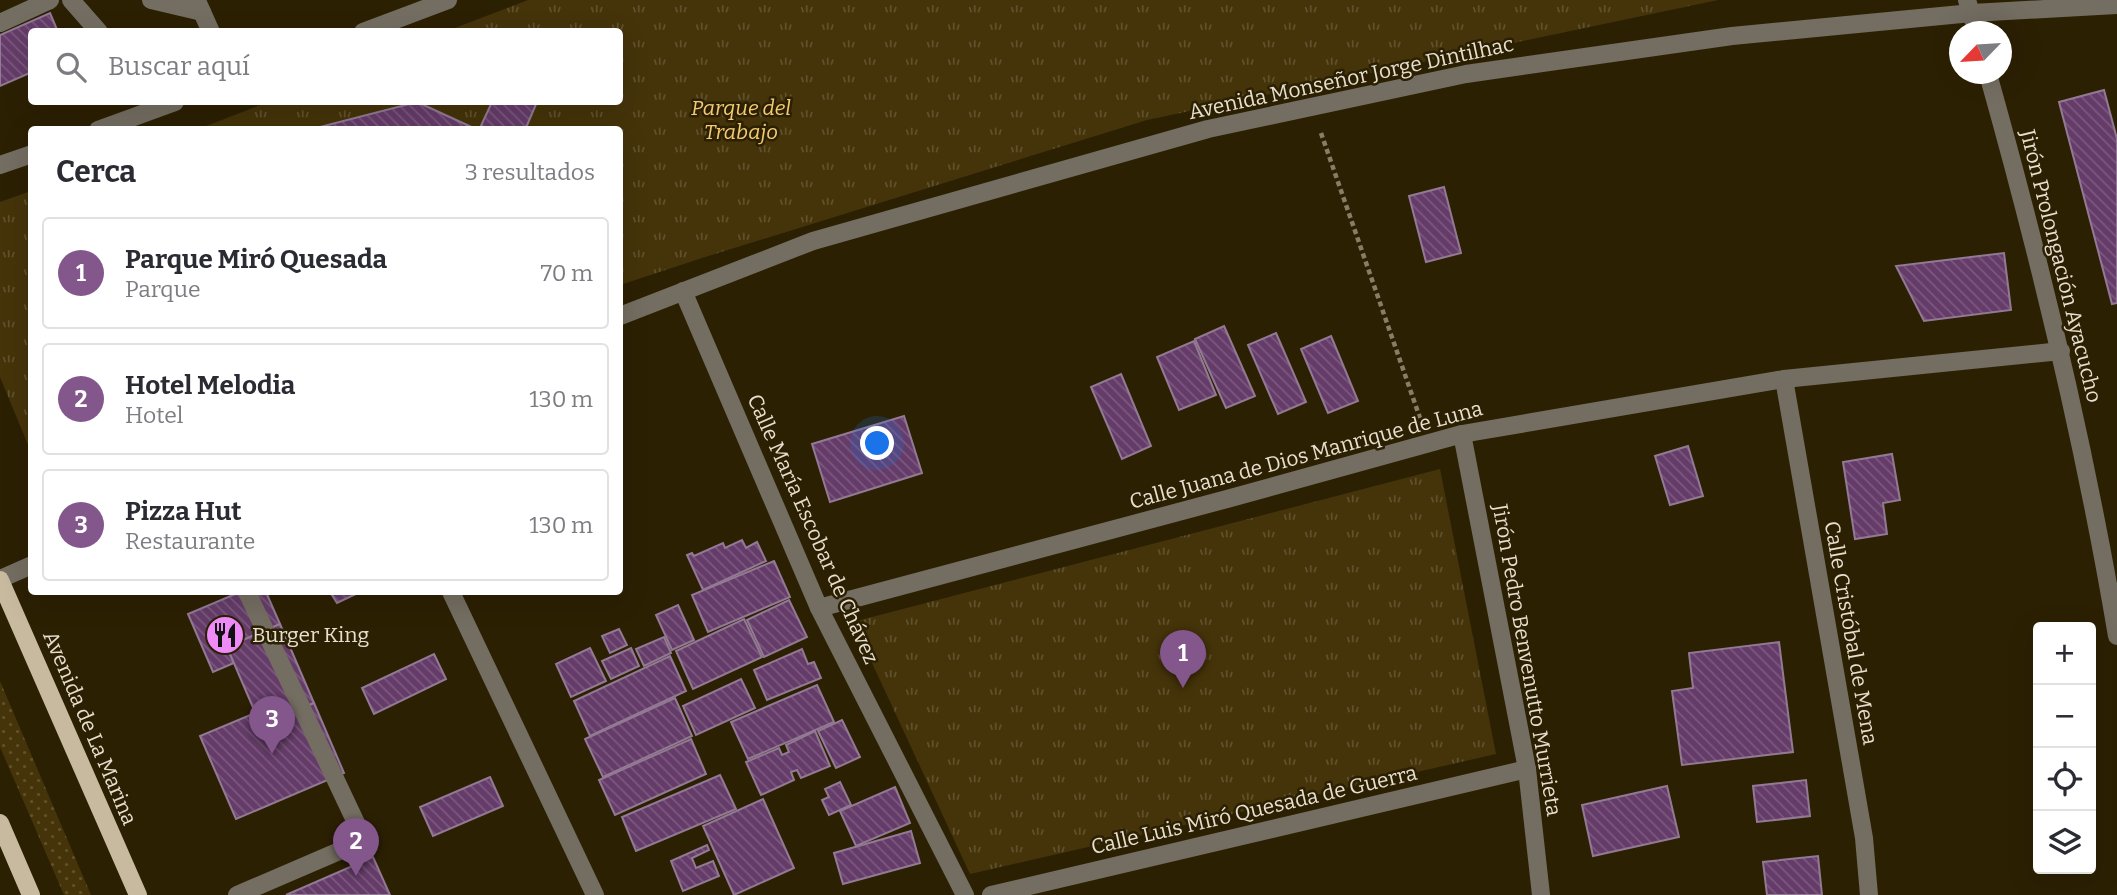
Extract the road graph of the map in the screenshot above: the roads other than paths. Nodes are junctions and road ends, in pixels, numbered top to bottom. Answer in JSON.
{"nodes":[{"id":1,"x":50,"y":0,"type":"edge"},
{"id":2,"x":71,"y":0,"type":"edge"},
{"id":3,"x":151,"y":0,"type":"edge"},
{"id":4,"x":448,"y":0,"type":"edge"},
{"id":5,"x":2117,"y":5,"type":"edge"},
{"id":6,"x":200,"y":6,"type":"edge"},
{"id":7,"x":1969,"y":7,"type":"edge"},
{"id":8,"x":0,"y":23,"type":"edge"},
{"id":9,"x":96,"y":28,"type":"edge"},
{"id":10,"x":209,"y":28,"type":"edge"},
{"id":11,"x":374,"y":28,"type":"edge"},
{"id":12,"x":1991,"y":84,"type":"edge"},
{"id":13,"x":163,"y":105,"type":"edge"},
{"id":14,"x":108,"y":126,"type":"edge"},
{"id":15,"x":28,"y":155,"type":"edge"},
{"id":16,"x":0,"y":165,"type":"edge"},
{"id":17,"x":683,"y":292,"type":"junction"},
{"id":18,"x":623,"y":315,"type":"edge"},
{"id":19,"x":2061,"y":351,"type":"junction"},
{"id":20,"x":1784,"y":379,"type":"junction"},
{"id":21,"x":1462,"y":434,"type":"junction"},
{"id":22,"x":28,"y":567,"type":"edge"},
{"id":23,"x":0,"y":579,"type":"edge"},
{"id":24,"x":248,"y":595,"type":"edge"},
{"id":25,"x":452,"y":595,"type":"edge"},
{"id":26,"x":819,"y":608,"type":"junction"},
{"id":27,"x":2117,"y":636,"type":"edge"},
{"id":28,"x":1527,"y":769,"type":"junction"},
{"id":29,"x":0,"y":823,"type":"edge"},
{"id":30,"x":31,"y":895,"type":"edge"},
{"id":31,"x":138,"y":895,"type":"edge"},
{"id":32,"x":237,"y":895,"type":"edge"},
{"id":33,"x":595,"y":895,"type":"edge"},
{"id":34,"x":965,"y":895,"type":"edge"},
{"id":35,"x":991,"y":895,"type":"edge"},
{"id":36,"x":1541,"y":895,"type":"edge"},
{"id":37,"x":1870,"y":895,"type":"edge"}],
"edges":[{"from":1,"to":8,"type":"street"},
{"from":2,"to":9,"type":"street"},
{"from":3,"to":6,"type":"street"},
{"from":4,"to":11,"type":"street"},
{"from":5,"to":7,"type":"street","name":"Avenida Monseñor Jorge Dintilhac"},
{"from":6,"to":10,"type":"street"},
{"from":7,"to":17,"type":"street","name":"Avenida Monseñor Jorge Dintilhac"},
{"from":12,"to":19,"type":"street","name":"Jirón Prolongación Ayacucho"},
{"from":13,"to":14,"type":"street"},
{"from":15,"to":16,"type":"street"},
{"from":17,"to":18,"type":"street","name":"Avenida Monseñor Jorge Dintilhac"},
{"from":17,"to":26,"type":"street","name":"Calle María Escobar de Chávez"},
{"from":19,"to":20,"type":"street","name":"Calle Juana de Dios Manrique de Luna"},
{"from":19,"to":27,"type":"street","name":"Jirón Prolongación Ayacucho"},
{"from":20,"to":21,"type":"street","name":"Calle Juana de Dios Manrique de Luna"},
{"from":20,"to":37,"type":"street","name":"Calle Cristóbal de Mena"},
{"from":21,"to":26,"type":"street","name":"Calle Juana de Dios Manrique de Luna"},
{"from":21,"to":28,"type":"street","name":"Jirón Pedro Benvenutto Murrieta"},
{"from":22,"to":23,"type":"street"},
{"from":23,"to":31,"type":"main road","name":"Avenida de La Marina"},
{"from":24,"to":32,"type":"street"},
{"from":25,"to":33,"type":"street"},
{"from":26,"to":34,"type":"street","name":"Calle María Escobar de Chávez"},
{"from":28,"to":35,"type":"street","name":"Calle Luis Miró Quesada de Guerra"},
{"from":28,"to":36,"type":"street","name":"Jirón Pedro Benvenutto Murrieta"},
{"from":29,"to":30,"type":"main road"}]}
